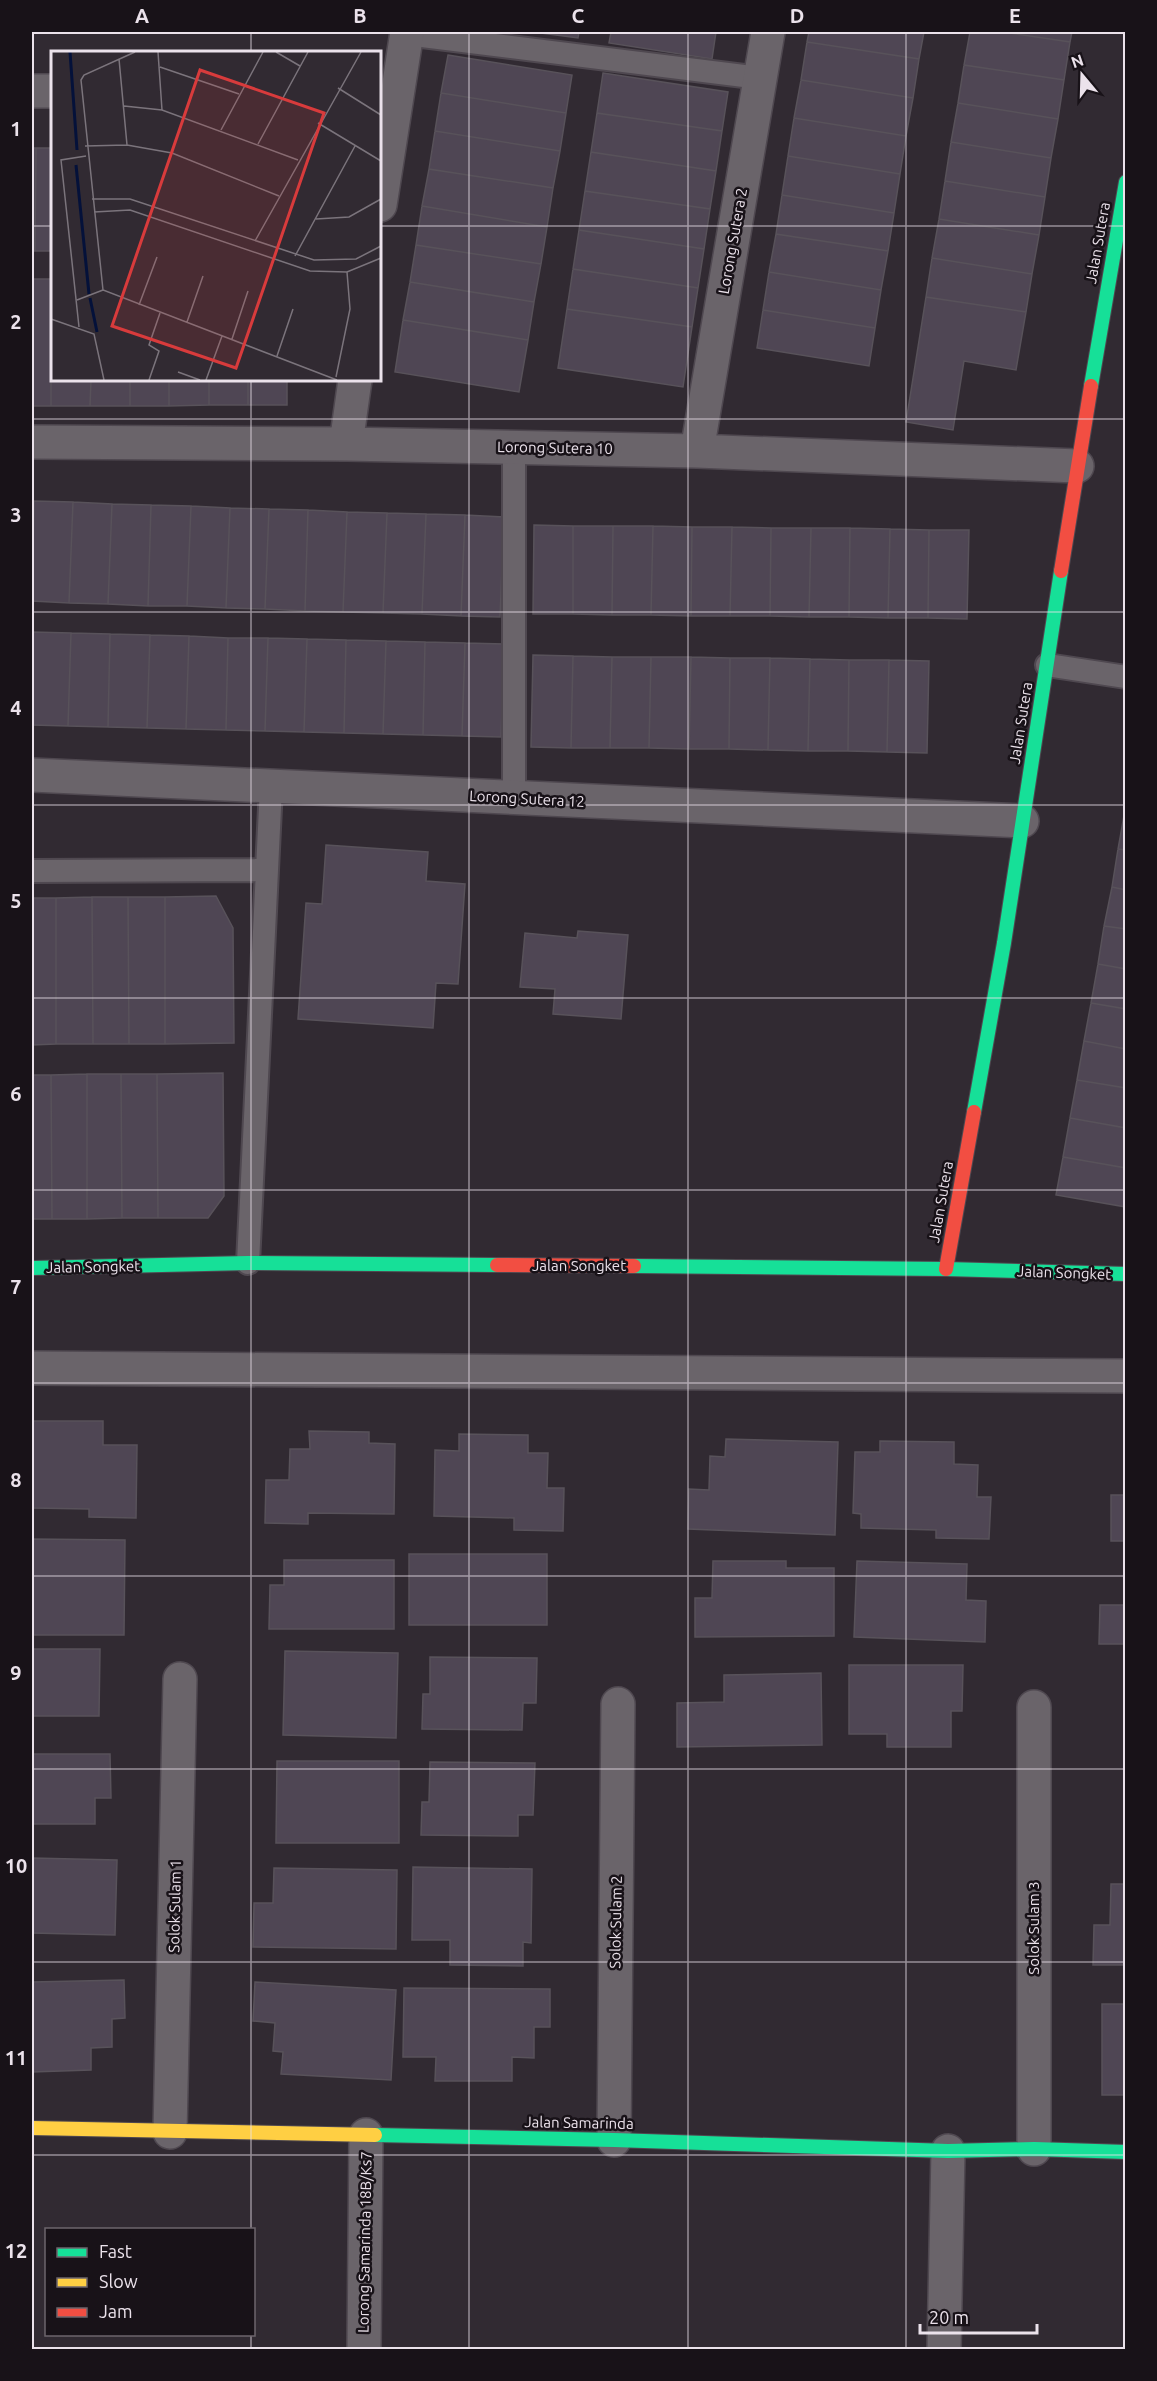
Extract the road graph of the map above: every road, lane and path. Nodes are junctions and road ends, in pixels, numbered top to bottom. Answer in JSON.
{"nodes":[{"id":1,"x":768,"y":32,"type":"edge"},
{"id":2,"x":406,"y":33,"type":"edge"},
{"id":3,"x":760,"y":78,"type":"junction"},
{"id":4,"x":388,"y":90,"type":"edge"},
{"id":5,"x":32,"y":91,"type":"edge"},
{"id":6,"x":51,"y":91,"type":"edge"},
{"id":7,"x":1125,"y":182,"type":"edge"},
{"id":8,"x":381,"y":191,"type":"edge"},
{"id":9,"x":355,"y":381,"type":"edge"},
{"id":10,"x":32,"y":442,"type":"edge"},
{"id":11,"x":346,"y":444,"type":"junction"},
{"id":12,"x":514,"y":447,"type":"junction"},
{"id":13,"x":698,"y":451,"type":"junction"},
{"id":14,"x":1077,"y":466,"type":"junction"},
{"id":15,"x":1047,"y":665,"type":"junction"},
{"id":16,"x":1125,"y":676,"type":"edge"},
{"id":17,"x":32,"y":775,"type":"edge"},
{"id":18,"x":271,"y":787,"type":"junction"},
{"id":19,"x":514,"y":799,"type":"junction"},
{"id":20,"x":1022,"y":821,"type":"junction"},
{"id":21,"x":32,"y":870,"type":"edge"},
{"id":22,"x":266,"y":870,"type":"junction"},
{"id":23,"x":248,"y":1263,"type":"junction"},
{"id":24,"x":32,"y":1268,"type":"edge"},
{"id":25,"x":946,"y":1269,"type":"junction"},
{"id":26,"x":1125,"y":1274,"type":"edge"},
{"id":27,"x":32,"y":1368,"type":"edge"},
{"id":28,"x":1125,"y":1376,"type":"edge"},
{"id":29,"x":180,"y":1679,"type":"dead end"},
{"id":30,"x":618,"y":1704,"type":"dead end"},
{"id":31,"x":1034,"y":1707,"type":"dead end"},
{"id":32,"x":32,"y":2128,"type":"edge"},
{"id":33,"x":170,"y":2132,"type":"junction"},
{"id":34,"x":366,"y":2135,"type":"junction"},
{"id":35,"x":614,"y":2140,"type":"junction"},
{"id":36,"x":1034,"y":2149,"type":"junction"},
{"id":37,"x":948,"y":2151,"type":"junction"},
{"id":38,"x":1125,"y":2152,"type":"edge"},
{"id":39,"x":364,"y":2349,"type":"edge"},
{"id":40,"x":944,"y":2349,"type":"edge"}],
"edges":[{"from":1,"to":3,"type":"street","name":"Lorong Sutera 2"},
{"from":2,"to":3,"type":"lane"},
{"from":2,"to":4,"type":"street"},
{"from":3,"to":13,"type":"street","name":"Lorong Sutera 2"},
{"from":4,"to":8,"type":"street"},
{"from":5,"to":6,"type":"street"},
{"from":7,"to":14,"type":"street","name":"Jalan Sutera"},
{"from":9,"to":11,"type":"street"},
{"from":10,"to":11,"type":"street","name":"Lorong Sutera 10"},
{"from":11,"to":12,"type":"street","name":"Lorong Sutera 10"},
{"from":12,"to":13,"type":"street","name":"Lorong Sutera 10"},
{"from":12,"to":19,"type":"lane"},
{"from":13,"to":14,"type":"street","name":"Lorong Sutera 10"},
{"from":14,"to":15,"type":"street","name":"Jalan Sutera"},
{"from":15,"to":16,"type":"lane"},
{"from":15,"to":20,"type":"street","name":"Jalan Sutera"},
{"from":17,"to":18,"type":"street","name":"Lorong Sutera 12"},
{"from":18,"to":19,"type":"street","name":"Lorong Sutera 12"},
{"from":18,"to":22,"type":"lane"},
{"from":19,"to":20,"type":"street","name":"Lorong Sutera 12"},
{"from":20,"to":25,"type":"street","name":"Jalan Sutera"},
{"from":21,"to":22,"type":"lane"},
{"from":22,"to":23,"type":"lane"},
{"from":23,"to":24,"type":"street","name":"Jalan Songket"},
{"from":23,"to":25,"type":"street","name":"Jalan Songket"},
{"from":25,"to":26,"type":"street","name":"Jalan Songket"},
{"from":27,"to":28,"type":"street"},
{"from":29,"to":33,"type":"street","name":"Solok Sulam 1"},
{"from":30,"to":35,"type":"street","name":"Solok Sulam 2"},
{"from":31,"to":36,"type":"street","name":"Solok Sulam 3"},
{"from":32,"to":33,"type":"street","name":"Jalan Samarinda"},
{"from":33,"to":34,"type":"street","name":"Jalan Samarinda"},
{"from":34,"to":35,"type":"street","name":"Jalan Samarinda"},
{"from":34,"to":39,"type":"street","name":"Lorong Samarinda 18B/Ks7"},
{"from":35,"to":37,"type":"street","name":"Jalan Samarinda"},
{"from":36,"to":37,"type":"street","name":"Jalan Samarinda"},
{"from":36,"to":38,"type":"street","name":"Jalan Samarinda"},
{"from":37,"to":40,"type":"street"}]}
